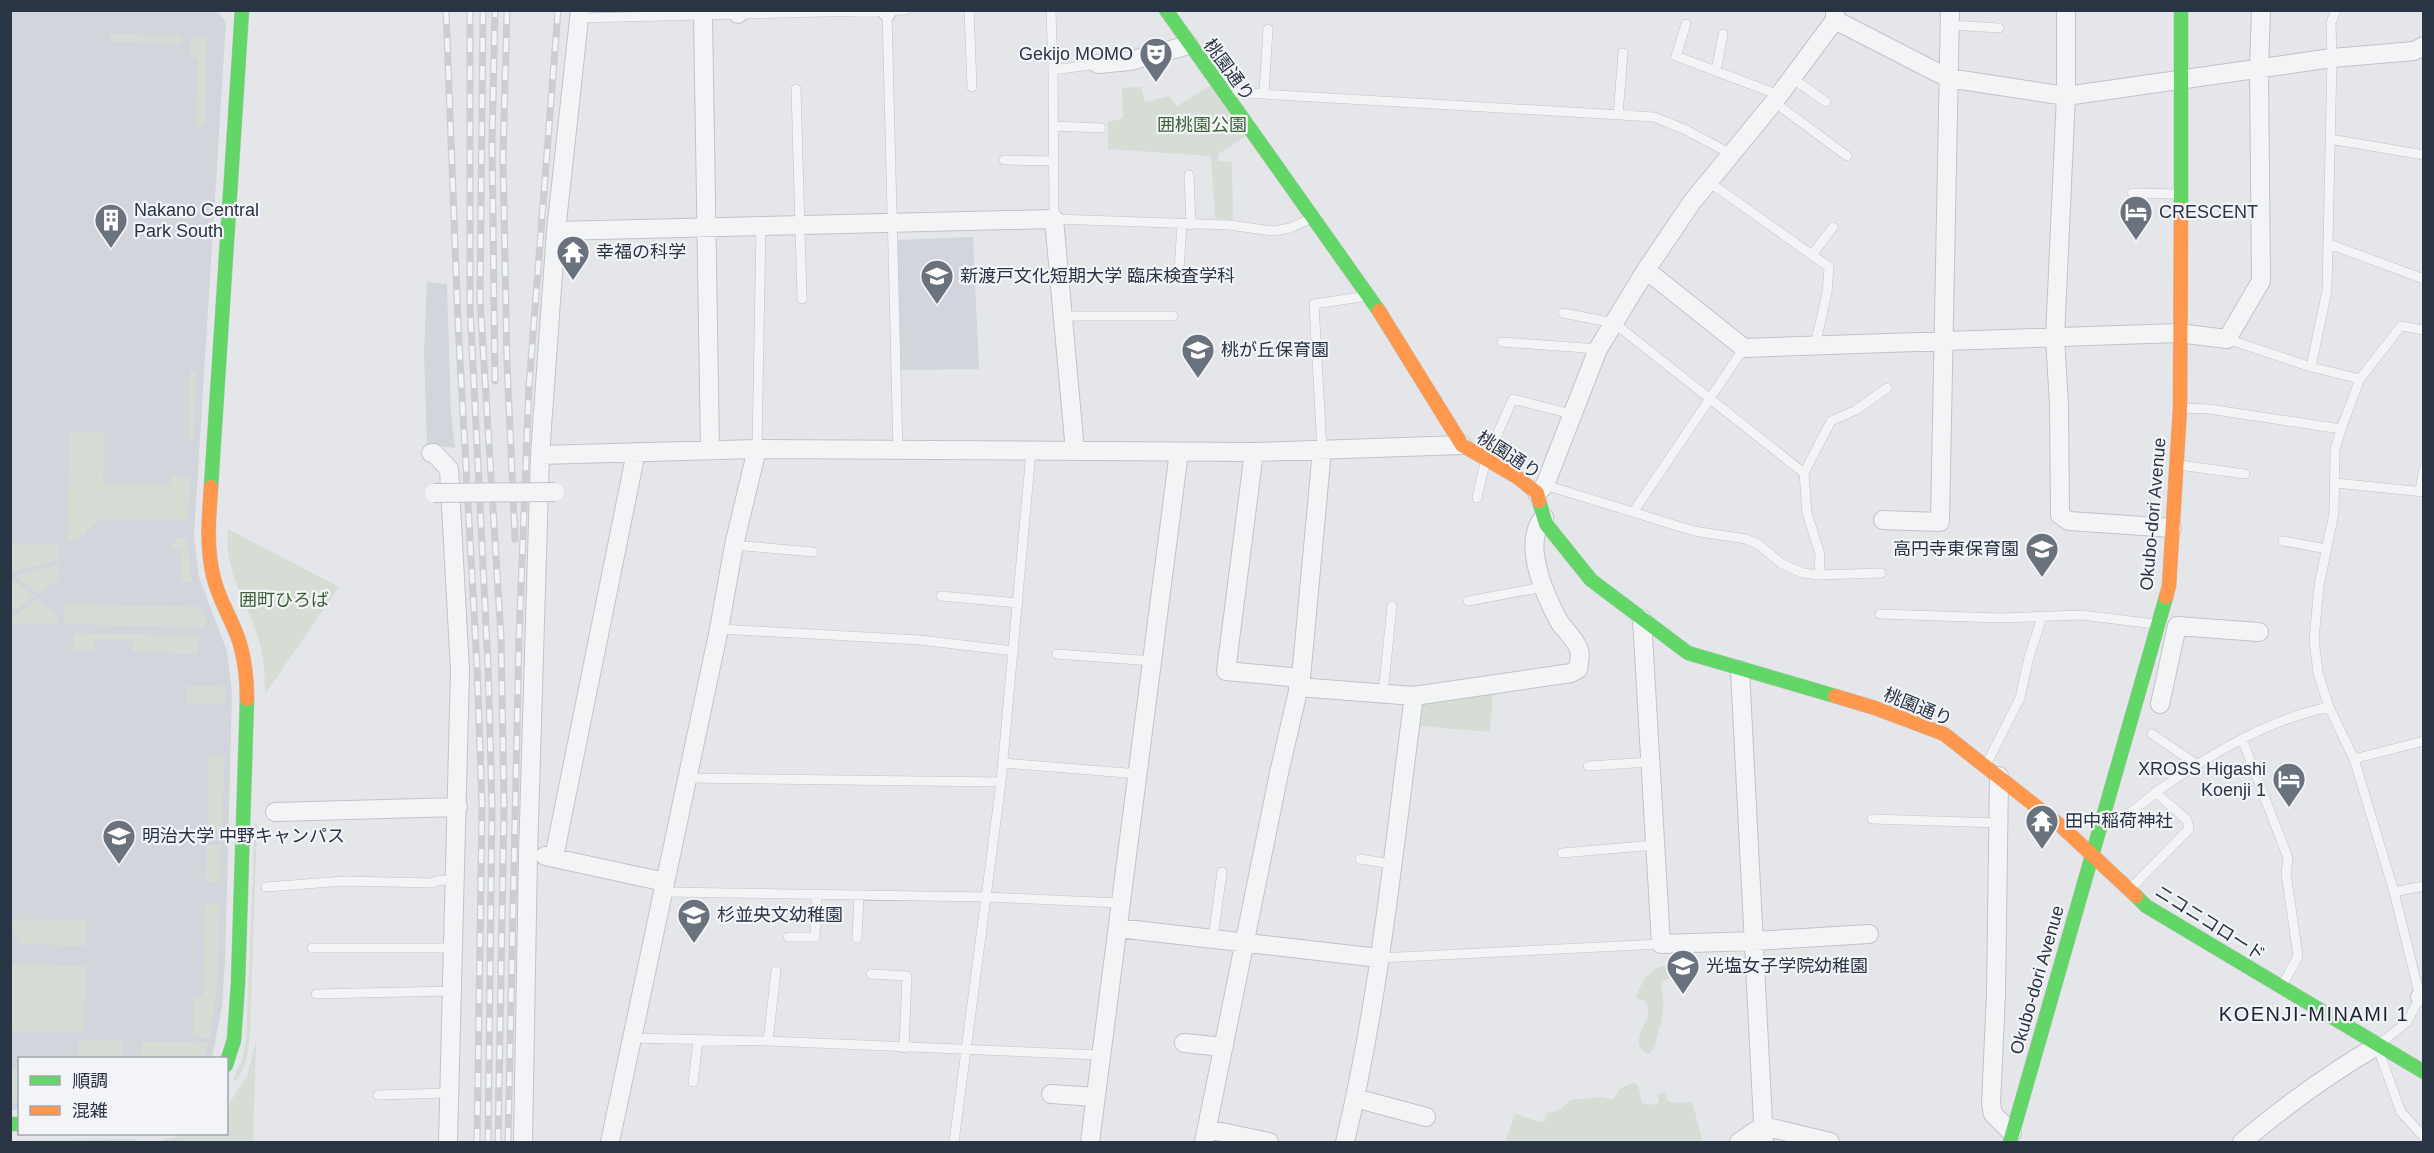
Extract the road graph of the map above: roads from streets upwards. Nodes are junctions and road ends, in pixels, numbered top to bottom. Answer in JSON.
{"nodes":[{"id":1,"x":242,"y":10,"type":"edge"},
{"id":2,"x":1166,"y":10,"type":"edge"},
{"id":3,"x":2066,"y":10,"type":"edge"},
{"id":4,"x":2181,"y":10,"type":"edge"},
{"id":5,"x":2261,"y":10,"type":"edge"},
{"id":6,"x":580,"y":14,"type":"edge"},
{"id":7,"x":704,"y":15,"type":"road end"},
{"id":8,"x":1835,"y":15,"type":"edge"},
{"id":9,"x":1950,"y":18,"type":"edge"},
{"id":10,"x":1189,"y":45,"type":"junction"},
{"id":11,"x":2424,"y":46,"type":"edge"},
{"id":12,"x":1098,"y":64,"type":"road end"},
{"id":13,"x":2259,"y":69,"type":"junction"},
{"id":14,"x":1948,"y":78,"type":"junction"},
{"id":15,"x":2182,"y":80,"type":"junction"},
{"id":16,"x":2066,"y":96,"type":"junction"},
{"id":17,"x":708,"y":226,"type":"junction"},
{"id":18,"x":556,"y":231,"type":"junction"},
{"id":19,"x":1646,"y":270,"type":"junction"},
{"id":20,"x":2178,"y":333,"type":"junction"},
{"id":21,"x":2055,"y":338,"type":"junction"},
{"id":22,"x":1945,"y":341,"type":"junction"},
{"id":23,"x":1461,"y":445,"type":"junction"},
{"id":24,"x":710,"y":450,"type":"junction"},
{"id":25,"x":757,"y":450,"type":"junction"},
{"id":26,"x":1322,"y":450,"type":"junction"},
{"id":27,"x":1075,"y":451,"type":"junction"},
{"id":28,"x":1179,"y":452,"type":"junction"},
{"id":29,"x":1254,"y":452,"type":"junction"},
{"id":30,"x":431,"y":453,"type":"dead end"},
{"id":31,"x":636,"y":453,"type":"junction"},
{"id":32,"x":540,"y":455,"type":"junction"},
{"id":33,"x":1541,"y":489,"type":"junction"},
{"id":34,"x":555,"y":492,"type":"dead end"},
{"id":35,"x":434,"y":493,"type":"dead end"},
{"id":36,"x":1544,"y":517,"type":"junction"},
{"id":37,"x":1883,"y":520,"type":"dead end"},
{"id":38,"x":2172,"y":528,"type":"junction"},
{"id":39,"x":1642,"y":619,"type":"junction"},
{"id":40,"x":2259,"y":632,"type":"dead end"},
{"id":41,"x":1740,"y":670,"type":"junction"},
{"id":42,"x":1299,"y":683,"type":"junction"},
{"id":43,"x":1414,"y":696,"type":"junction"},
{"id":44,"x":2160,"y":704,"type":"dead end"},
{"id":45,"x":1992,"y":771,"type":"junction"},
{"id":46,"x":458,"y":807,"type":"junction"},
{"id":47,"x":275,"y":812,"type":"dead end"},
{"id":48,"x":2092,"y":853,"type":"junction"},
{"id":49,"x":528,"y":855,"type":"junction"},
{"id":50,"x":554,"y":856,"type":"junction"},
{"id":51,"x":665,"y":887,"type":"junction"},
{"id":52,"x":1118,"y":928,"type":"junction"},
{"id":53,"x":1869,"y":933,"type":"dead end"},
{"id":54,"x":1245,"y":941,"type":"junction"},
{"id":55,"x":1754,"y":941,"type":"junction"},
{"id":56,"x":1379,"y":958,"type":"junction"},
{"id":57,"x":1184,"y":1043,"type":"dead end"},
{"id":58,"x":2378,"y":1046,"type":"junction"},
{"id":59,"x":1224,"y":1047,"type":"junction"},
{"id":60,"x":228,"y":1059,"type":"edge"},
{"id":61,"x":2424,"y":1072,"type":"edge"},
{"id":62,"x":1051,"y":1094,"type":"dead end"},
{"id":63,"x":1095,"y":1097,"type":"junction"},
{"id":64,"x":1355,"y":1098,"type":"junction"},
{"id":65,"x":1426,"y":1117,"type":"dead end"},
{"id":66,"x":1764,"y":1134,"type":"edge"},
{"id":67,"x":1206,"y":1136,"type":"edge"},
{"id":68,"x":2011,"y":1138,"type":"edge"},
{"id":69,"x":1351,"y":1141,"type":"edge"},
{"id":70,"x":1269,"y":1142,"type":"edge"},
{"id":71,"x":448,"y":1143,"type":"edge"},
{"id":72,"x":523,"y":1143,"type":"edge"},
{"id":73,"x":610,"y":1143,"type":"edge"},
{"id":74,"x":1090,"y":1143,"type":"edge"},
{"id":75,"x":1739,"y":1143,"type":"edge"},
{"id":76,"x":1830,"y":1143,"type":"edge"},
{"id":77,"x":2242,"y":1143,"type":"edge"}],
"edges":[{"from":1,"to":60,"type":"street"},
{"from":2,"to":10,"type":"street","name":"桃園通り"},
{"from":3,"to":16,"type":"street"},
{"from":4,"to":15,"type":"street","name":"Okubo-dori Avenue"},
{"from":5,"to":13,"type":"street"},
{"from":6,"to":18,"type":"street"},
{"from":7,"to":17,"type":"street"},
{"from":8,"to":14,"type":"street"},
{"from":8,"to":19,"type":"street"},
{"from":9,"to":14,"type":"street"},
{"from":10,"to":12,"type":"street"},
{"from":10,"to":23,"type":"street","name":"桃園通り"},
{"from":11,"to":13,"type":"street"},
{"from":13,"to":15,"type":"street"},
{"from":13,"to":20,"type":"street"},
{"from":14,"to":16,"type":"street"},
{"from":14,"to":22,"type":"street"},
{"from":15,"to":16,"type":"street"},
{"from":15,"to":20,"type":"street","name":"Okubo-dori Avenue"},
{"from":16,"to":21,"type":"street"},
{"from":17,"to":18,"type":"street"},
{"from":17,"to":24,"type":"street"},
{"from":17,"to":27,"type":"street"},
{"from":18,"to":32,"type":"street"},
{"from":19,"to":22,"type":"street"},
{"from":19,"to":33,"type":"street"},
{"from":20,"to":21,"type":"street"},
{"from":20,"to":38,"type":"street","name":"Okubo-dori Avenue"},
{"from":21,"to":22,"type":"street"},
{"from":21,"to":38,"type":"street"},
{"from":22,"to":37,"type":"street"},
{"from":23,"to":26,"type":"street"},
{"from":23,"to":33,"type":"street","name":"桃園通り"},
{"from":24,"to":25,"type":"street"},
{"from":24,"to":31,"type":"street"},
{"from":25,"to":27,"type":"street"},
{"from":25,"to":51,"type":"street"},
{"from":26,"to":29,"type":"street"},
{"from":26,"to":42,"type":"street"},
{"from":27,"to":28,"type":"street"},
{"from":28,"to":29,"type":"street"},
{"from":28,"to":52,"type":"street"},
{"from":29,"to":42,"type":"street"},
{"from":30,"to":46,"type":"street"},
{"from":31,"to":32,"type":"street"},
{"from":31,"to":50,"type":"street"},
{"from":32,"to":49,"type":"street"},
{"from":33,"to":36,"type":"street","name":"桃園通り"},
{"from":34,"to":35,"type":"street","bridge":true},
{"from":36,"to":39,"type":"street","name":"桃園通り"},
{"from":36,"to":43,"type":"street"},
{"from":38,"to":48,"type":"street","name":"Okubo-dori Avenue"},
{"from":39,"to":41,"type":"street","name":"桃園通り"},
{"from":39,"to":55,"type":"street"},
{"from":40,"to":44,"type":"street"},
{"from":41,"to":45,"type":"street","name":"桃園通り"},
{"from":41,"to":55,"type":"street"},
{"from":42,"to":43,"type":"street"},
{"from":42,"to":54,"type":"street"},
{"from":43,"to":56,"type":"street"},
{"from":45,"to":48,"type":"street","name":"ニコニコロード"},
{"from":45,"to":68,"type":"street"},
{"from":46,"to":47,"type":"street"},
{"from":46,"to":71,"type":"street"},
{"from":48,"to":58,"type":"street","name":"ニコニコロード"},
{"from":48,"to":68,"type":"street","name":"Okubo-dori Avenue"},
{"from":49,"to":50,"type":"street"},
{"from":49,"to":72,"type":"street"},
{"from":50,"to":51,"type":"street"},
{"from":51,"to":73,"type":"street"},
{"from":52,"to":54,"type":"street"},
{"from":52,"to":63,"type":"street"},
{"from":53,"to":55,"type":"street"},
{"from":54,"to":56,"type":"street"},
{"from":54,"to":59,"type":"street"},
{"from":55,"to":66,"type":"street"},
{"from":56,"to":64,"type":"street"},
{"from":57,"to":59,"type":"street"},
{"from":58,"to":61,"type":"street","name":"ニコニコロード"},
{"from":58,"to":77,"type":"street"},
{"from":59,"to":67,"type":"street"},
{"from":62,"to":63,"type":"street"},
{"from":63,"to":74,"type":"street"},
{"from":64,"to":65,"type":"street"},
{"from":64,"to":69,"type":"street"},
{"from":66,"to":75,"type":"street"},
{"from":66,"to":76,"type":"street"},
{"from":67,"to":70,"type":"street"}]}
